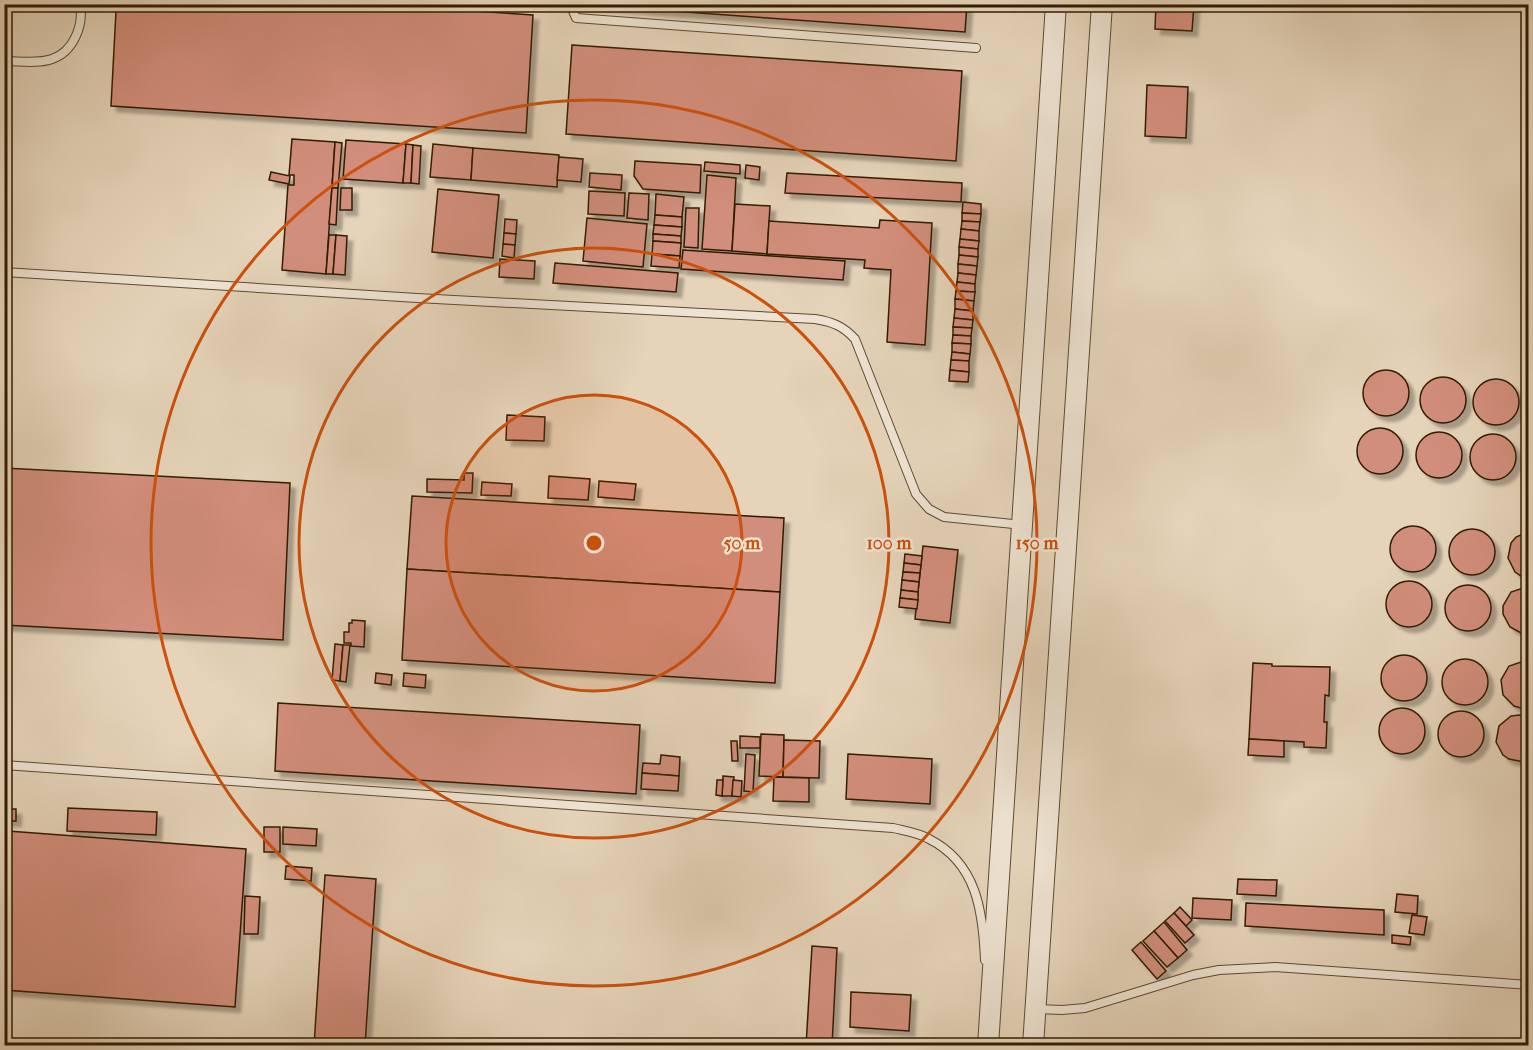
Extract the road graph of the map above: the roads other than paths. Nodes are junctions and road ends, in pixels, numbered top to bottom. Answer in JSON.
{"nodes":[{"id":1,"x":80,"y":4,"type":"edge"},
{"id":2,"x":570,"y":4,"type":"edge"},
{"id":3,"x":1056,"y":4,"type":"edge"},
{"id":4,"x":1102,"y":4,"type":"edge"},
{"id":5,"x":976,"y":48,"type":"dead end"},
{"id":6,"x":4,"y":61,"type":"edge"},
{"id":7,"x":4,"y":272,"type":"edge"},
{"id":8,"x":1022,"y":525,"type":"junction"},
{"id":9,"x":4,"y":765,"type":"edge"},
{"id":10,"x":1528,"y":985,"type":"edge"},
{"id":11,"x":1036,"y":1009,"type":"junction"},
{"id":12,"x":988,"y":1046,"type":"edge"},
{"id":13,"x":1033,"y":1046,"type":"edge"}],
"edges":[{"from":1,"to":6,"type":"lane"},
{"from":2,"to":5,"type":"lane"},
{"from":3,"to":8,"type":"street"},
{"from":4,"to":11,"type":"street"},
{"from":7,"to":8,"type":"lane"},
{"from":8,"to":12,"type":"street"},
{"from":9,"to":12,"type":"lane"},
{"from":10,"to":11,"type":"lane"},
{"from":11,"to":13,"type":"street"}]}
